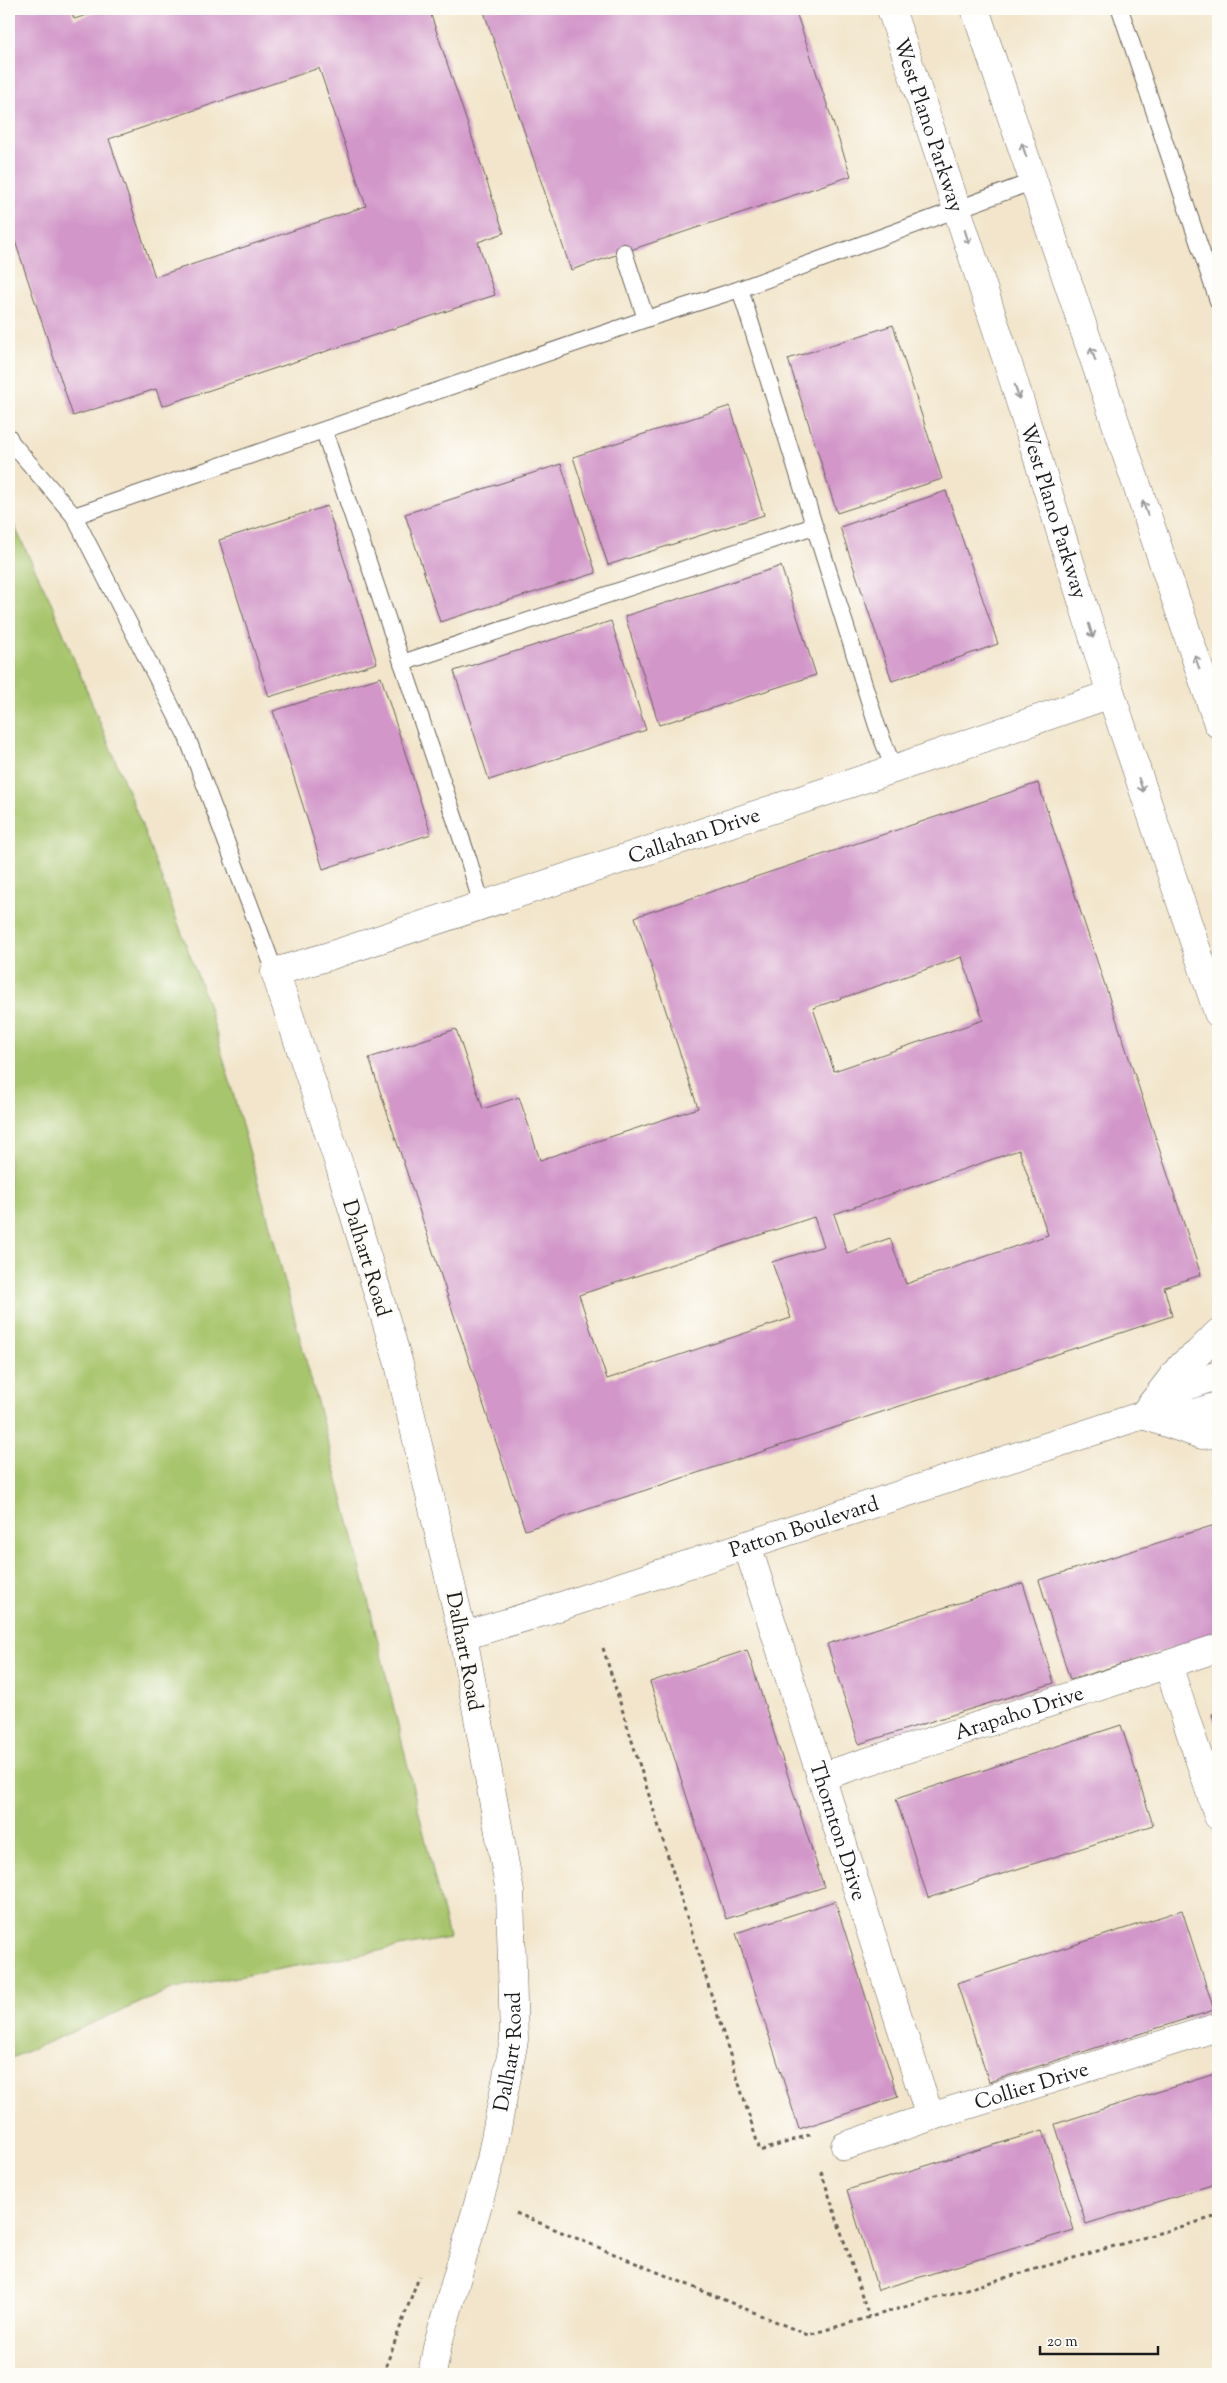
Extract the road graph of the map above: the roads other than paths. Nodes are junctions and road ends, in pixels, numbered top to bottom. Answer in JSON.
{"nodes":[{"id":1,"x":891,"y":9,"type":"edge"},
{"id":2,"x":975,"y":9,"type":"edge"},
{"id":3,"x":1120,"y":9,"type":"edge"},
{"id":4,"x":1034,"y":181,"type":"junction"},
{"id":5,"x":958,"y":210,"type":"junction"},
{"id":6,"x":624,"y":252,"type":"dead end"},
{"id":7,"x":740,"y":289,"type":"junction"},
{"id":8,"x":1218,"y":301,"type":"edge"},
{"id":9,"x":646,"y":319,"type":"junction"},
{"id":10,"x":324,"y":431,"type":"junction"},
{"id":11,"x":9,"y":436,"type":"edge"},
{"id":12,"x":74,"y":516,"type":"junction"},
{"id":13,"x":814,"y":526,"type":"junction"},
{"id":14,"x":402,"y":663,"type":"junction"},
{"id":15,"x":1111,"y":694,"type":"junction"},
{"id":16,"x":1218,"y":724,"type":"edge"},
{"id":17,"x":894,"y":769,"type":"junction"},
{"id":18,"x":482,"y":906,"type":"junction"},
{"id":19,"x":275,"y":972,"type":"junction"},
{"id":20,"x":1218,"y":1012,"type":"edge"},
{"id":21,"x":1218,"y":1333,"type":"edge"},
{"id":22,"x":1218,"y":1375,"type":"edge"},
{"id":23,"x":1218,"y":1406,"type":"edge"},
{"id":24,"x":1143,"y":1415,"type":"junction"},
{"id":25,"x":1218,"y":1434,"type":"edge"},
{"id":26,"x":747,"y":1545,"type":"junction"},
{"id":27,"x":463,"y":1636,"type":"junction"},
{"id":28,"x":1218,"y":1648,"type":"edge"},
{"id":29,"x":1168,"y":1664,"type":"junction"},
{"id":30,"x":820,"y":1778,"type":"junction"},
{"id":31,"x":1218,"y":1816,"type":"edge"},
{"id":32,"x":1218,"y":2027,"type":"edge"},
{"id":33,"x":930,"y":2116,"type":"junction"},
{"id":34,"x":845,"y":2146,"type":"dead end"},
{"id":35,"x":438,"y":2343,"type":"junction"},
{"id":36,"x":423,"y":2374,"type":"edge"},
{"id":37,"x":432,"y":2374,"type":"edge"}],
"edges":[{"from":1,"to":5,"type":"street","name":"West Plano Parkway"},
{"from":4,"to":2,"type":"street","one_way":true},
{"from":3,"to":8,"type":"lane"},
{"from":4,"to":5,"type":"lane"},
{"from":16,"to":4,"type":"street","one_way":true},
{"from":5,"to":7,"type":"lane"},
{"from":5,"to":15,"type":"street","name":"West Plano Parkway","one_way":true},
{"from":6,"to":9,"type":"lane"},
{"from":7,"to":9,"type":"lane"},
{"from":7,"to":13,"type":"lane"},
{"from":9,"to":10,"type":"lane"},
{"from":10,"to":12,"type":"lane"},
{"from":10,"to":14,"type":"lane"},
{"from":11,"to":12,"type":"lane"},
{"from":12,"to":19,"type":"lane"},
{"from":13,"to":14,"type":"lane"},
{"from":13,"to":17,"type":"lane"},
{"from":14,"to":18,"type":"lane"},
{"from":15,"to":17,"type":"street","name":"Callahan Drive"},
{"from":15,"to":20,"type":"street","name":"West Plano Parkway","one_way":true},
{"from":17,"to":18,"type":"street","name":"Callahan Drive"},
{"from":18,"to":19,"type":"street","name":"Callahan Drive"},
{"from":19,"to":27,"type":"street","name":"Dalhart Road"},
{"from":21,"to":24,"type":"street"},
{"from":22,"to":24,"type":"street","name":"Patton Boulevard"},
{"from":23,"to":24,"type":"street","name":"Patton Boulevard"},
{"from":24,"to":25,"type":"street"},
{"from":24,"to":26,"type":"street","name":"Patton Boulevard"},
{"from":26,"to":27,"type":"street","name":"Patton Boulevard"},
{"from":26,"to":30,"type":"street","name":"Thornton Drive"},
{"from":27,"to":35,"type":"street","name":"Dalhart Road"},
{"from":28,"to":29,"type":"street","name":"Arapaho Drive"},
{"from":29,"to":30,"type":"street","name":"Arapaho Drive"},
{"from":29,"to":31,"type":"street"},
{"from":30,"to":33,"type":"street","name":"Thornton Drive"},
{"from":32,"to":33,"type":"street","name":"Collier Drive"},
{"from":33,"to":34,"type":"street","name":"Collier Drive"},
{"from":35,"to":36,"type":"street","name":"Dalhart Road"},
{"from":35,"to":37,"type":"street","name":"Dalhart Road"}]}
